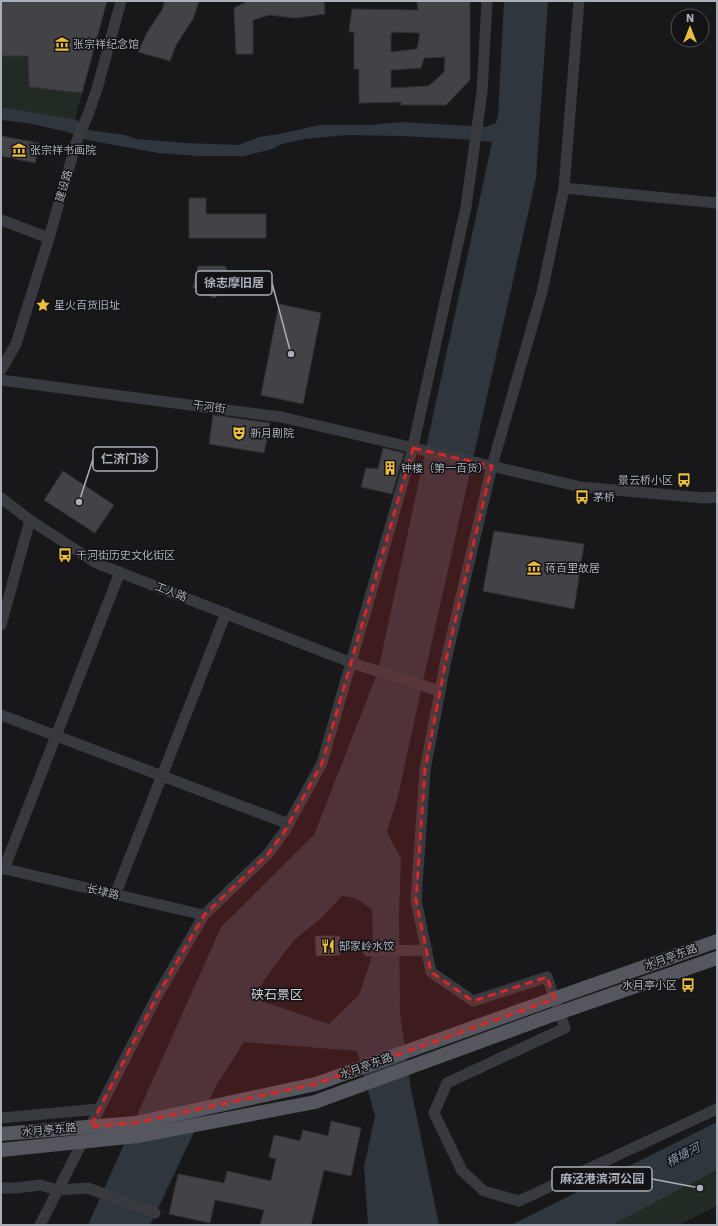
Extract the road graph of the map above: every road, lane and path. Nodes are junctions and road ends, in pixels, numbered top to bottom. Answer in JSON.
{"nodes":[{"id":1,"x":121,"y":1,"type":"edge"},
{"id":2,"x":487,"y":1,"type":"edge"},
{"id":3,"x":579,"y":1,"type":"edge"},
{"id":4,"x":564,"y":188,"type":"junction"},
{"id":5,"x":717,"y":203,"type":"edge"},
{"id":6,"x":1,"y":220,"type":"edge"},
{"id":7,"x":49,"y":238,"type":"junction"},
{"id":8,"x":1,"y":370,"type":"edge"},
{"id":9,"x":1,"y":380,"type":"edge"},
{"id":10,"x":413,"y":448,"type":"junction"},
{"id":11,"x":489,"y":465,"type":"junction"},
{"id":12,"x":717,"y":497,"type":"edge"},
{"id":13,"x":1,"y":498,"type":"edge"},
{"id":14,"x":30,"y":520,"type":"junction"},
{"id":15,"x":120,"y":572,"type":"junction"},
{"id":16,"x":226,"y":614,"type":"junction"},
{"id":17,"x":1,"y":625,"type":"edge"},
{"id":18,"x":356,"y":664,"type":"junction"},
{"id":19,"x":436,"y":689,"type":"junction"},
{"id":20,"x":1,"y":715,"type":"edge"},
{"id":21,"x":56,"y":736,"type":"junction"},
{"id":22,"x":162,"y":776,"type":"junction"},
{"id":23,"x":289,"y":824,"type":"junction"},
{"id":24,"x":2,"y":869,"type":"edge"},
{"id":25,"x":115,"y":895,"type":"junction"},
{"id":26,"x":204,"y":915,"type":"junction"},
{"id":27,"x":717,"y":941,"type":"edge"},
{"id":28,"x":427,"y":950,"type":"junction"},
{"id":29,"x":368,"y":951,"type":"dead end"},
{"id":30,"x":717,"y":958,"type":"edge"},
{"id":31,"x":555,"y":999,"type":"junction"},
{"id":32,"x":560,"y":1013,"type":"junction"},
{"id":33,"x":717,"y":1108,"type":"edge"},
{"id":34,"x":99,"y":1109,"type":"junction"},
{"id":35,"x":1,"y":1118,"type":"edge"},
{"id":36,"x":1,"y":1134,"type":"edge"},
{"id":37,"x":1,"y":1150,"type":"edge"},
{"id":38,"x":1,"y":1188,"type":"edge"},
{"id":39,"x":58,"y":1190,"type":"junction"},
{"id":40,"x":155,"y":1213,"type":"dead end"},
{"id":41,"x":40,"y":1225,"type":"edge"}],
"edges":[{"from":1,"to":7,"type":"street","name":"建设路"},
{"from":2,"to":10,"type":"street"},
{"from":3,"to":4,"type":"street"},
{"from":4,"to":5,"type":"street"},
{"from":4,"to":11,"type":"street"},
{"from":6,"to":7,"type":"street"},
{"from":7,"to":8,"type":"street","name":"建设路"},
{"from":9,"to":10,"type":"street","name":"干河街"},
{"from":10,"to":11,"type":"street","name":"干河街"},
{"from":10,"to":18,"type":"street"},
{"from":11,"to":12,"type":"street","name":"干河街"},
{"from":11,"to":19,"type":"street"},
{"from":13,"to":14,"type":"street","name":"工人路"},
{"from":14,"to":15,"type":"street","name":"工人路"},
{"from":14,"to":17,"type":"street"},
{"from":15,"to":16,"type":"street","name":"工人路"},
{"from":15,"to":21,"type":"street"},
{"from":16,"to":18,"type":"street","name":"工人路"},
{"from":16,"to":22,"type":"street"},
{"from":18,"to":19,"type":"street","name":"工人路"},
{"from":18,"to":23,"type":"street"},
{"from":19,"to":28,"type":"street"},
{"from":20,"to":21,"type":"street"},
{"from":21,"to":22,"type":"street"},
{"from":21,"to":24,"type":"street"},
{"from":22,"to":23,"type":"street"},
{"from":22,"to":25,"type":"street"},
{"from":23,"to":26,"type":"street"},
{"from":24,"to":25,"type":"street","name":"长埭路"},
{"from":25,"to":26,"type":"street","name":"长埭路"},
{"from":26,"to":34,"type":"street"},
{"from":27,"to":31,"type":"main road","name":"水月亭东路"},
{"from":28,"to":29,"type":"street"},
{"from":28,"to":31,"type":"street"},
{"from":30,"to":32,"type":"main road","name":"水月亭东路"},
{"from":31,"to":32,"type":"street"},
{"from":31,"to":36,"type":"main road","name":"水月亭东路","bridge":true},
{"from":32,"to":33,"type":"street"},
{"from":32,"to":37,"type":"main road","name":"水月亭东路","bridge":true},
{"from":34,"to":35,"type":"street"},
{"from":34,"to":39,"type":"street"},
{"from":38,"to":39,"type":"street"},
{"from":39,"to":40,"type":"street"},
{"from":39,"to":41,"type":"street"}]}
